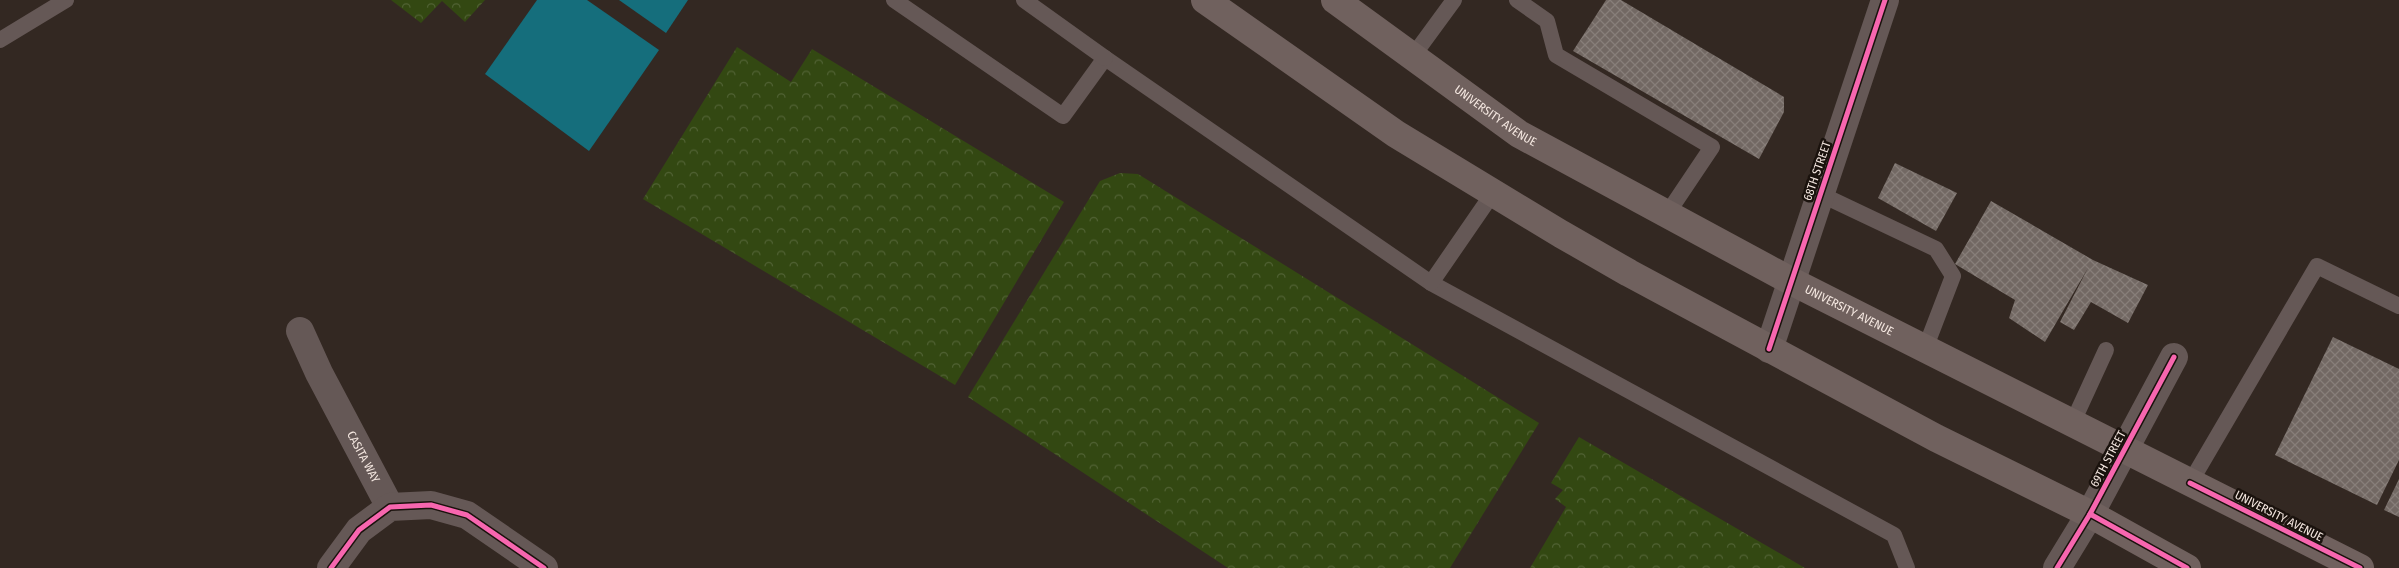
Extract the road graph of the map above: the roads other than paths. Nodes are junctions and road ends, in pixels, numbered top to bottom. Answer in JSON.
{"nodes":[{"id":1,"x":66,"y":0,"type":"edge"},
{"id":2,"x":894,"y":0,"type":"edge"},
{"id":3,"x":1024,"y":0,"type":"edge"},
{"id":4,"x":1205,"y":0,"type":"edge"},
{"id":5,"x":1335,"y":0,"type":"edge"},
{"id":6,"x":1454,"y":0,"type":"edge"},
{"id":7,"x":1516,"y":0,"type":"edge"},
{"id":8,"x":1885,"y":0,"type":"edge"},
{"id":9,"x":0,"y":40,"type":"edge"},
{"id":10,"x":1414,"y":56,"type":"junction"},
{"id":11,"x":1105,"y":58,"type":"junction"},
{"id":12,"x":1493,"y":193,"type":"junction"},
{"id":13,"x":1820,"y":194,"type":"junction"},
{"id":14,"x":1666,"y":214,"type":"junction"},
{"id":15,"x":1791,"y":281,"type":"junction"},
{"id":16,"x":1431,"y":283,"type":"junction"},
{"id":17,"x":2399,"y":306,"type":"edge"},
{"id":18,"x":300,"y":330,"type":"dead end"},
{"id":19,"x":1769,"y":349,"type":"junction"},
{"id":20,"x":1925,"y":349,"type":"junction"},
{"id":21,"x":2106,"y":350,"type":"dead end"},
{"id":22,"x":2174,"y":357,"type":"dead end"},
{"id":23,"x":2072,"y":424,"type":"junction"},
{"id":24,"x":2123,"y":450,"type":"junction"},
{"id":25,"x":2190,"y":483,"type":"junction"},
{"id":26,"x":390,"y":507,"type":"junction"},
{"id":27,"x":2090,"y":514,"type":"junction"},
{"id":28,"x":2181,"y":567,"type":"edge"},
{"id":29,"x":330,"y":568,"type":"edge"},
{"id":30,"x":544,"y":568,"type":"edge"},
{"id":31,"x":1907,"y":568,"type":"edge"},
{"id":32,"x":2057,"y":568,"type":"edge"},
{"id":33,"x":2360,"y":568,"type":"edge"}],
"edges":[{"from":1,"to":9,"type":"lane"},
{"from":2,"to":11,"type":"lane"},
{"from":3,"to":11,"type":"lane"},
{"from":4,"to":12,"type":"main road"},
{"from":5,"to":10,"type":"main road","name":"UNIVERSITY AVENUE"},
{"from":6,"to":10,"type":"lane"},
{"from":7,"to":14,"type":"lane"},
{"from":8,"to":13,"type":"street","name":"68TH STREET"},
{"from":10,"to":14,"type":"main road","name":"UNIVERSITY AVENUE"},
{"from":11,"to":16,"type":"lane"},
{"from":12,"to":16,"type":"lane"},
{"from":12,"to":19,"type":"main road"},
{"from":13,"to":15,"type":"street","name":"68TH STREET"},
{"from":13,"to":20,"type":"lane"},
{"from":14,"to":15,"type":"main road","name":"UNIVERSITY AVENUE"},
{"from":15,"to":19,"type":"street","name":"68TH STREET"},
{"from":15,"to":20,"type":"main road","name":"UNIVERSITY AVENUE"},
{"from":16,"to":31,"type":"lane"},
{"from":17,"to":25,"type":"lane"},
{"from":18,"to":26,"type":"street","name":"CASITA WAY"},
{"from":19,"to":27,"type":"main road"},
{"from":20,"to":23,"type":"main road","name":"UNIVERSITY AVENUE"},
{"from":21,"to":23,"type":"lane"},
{"from":22,"to":24,"type":"street","name":"69TH STREET"},
{"from":23,"to":24,"type":"main road","name":"UNIVERSITY AVENUE"},
{"from":24,"to":25,"type":"main road","name":"UNIVERSITY AVENUE"},
{"from":24,"to":27,"type":"street","name":"69TH STREET"},
{"from":25,"to":33,"type":"main road","name":"UNIVERSITY AVENUE"},
{"from":26,"to":29,"type":"street"},
{"from":26,"to":30,"type":"street"},
{"from":27,"to":28,"type":"main road"},
{"from":27,"to":32,"type":"street","name":"69TH STREET"}]}
